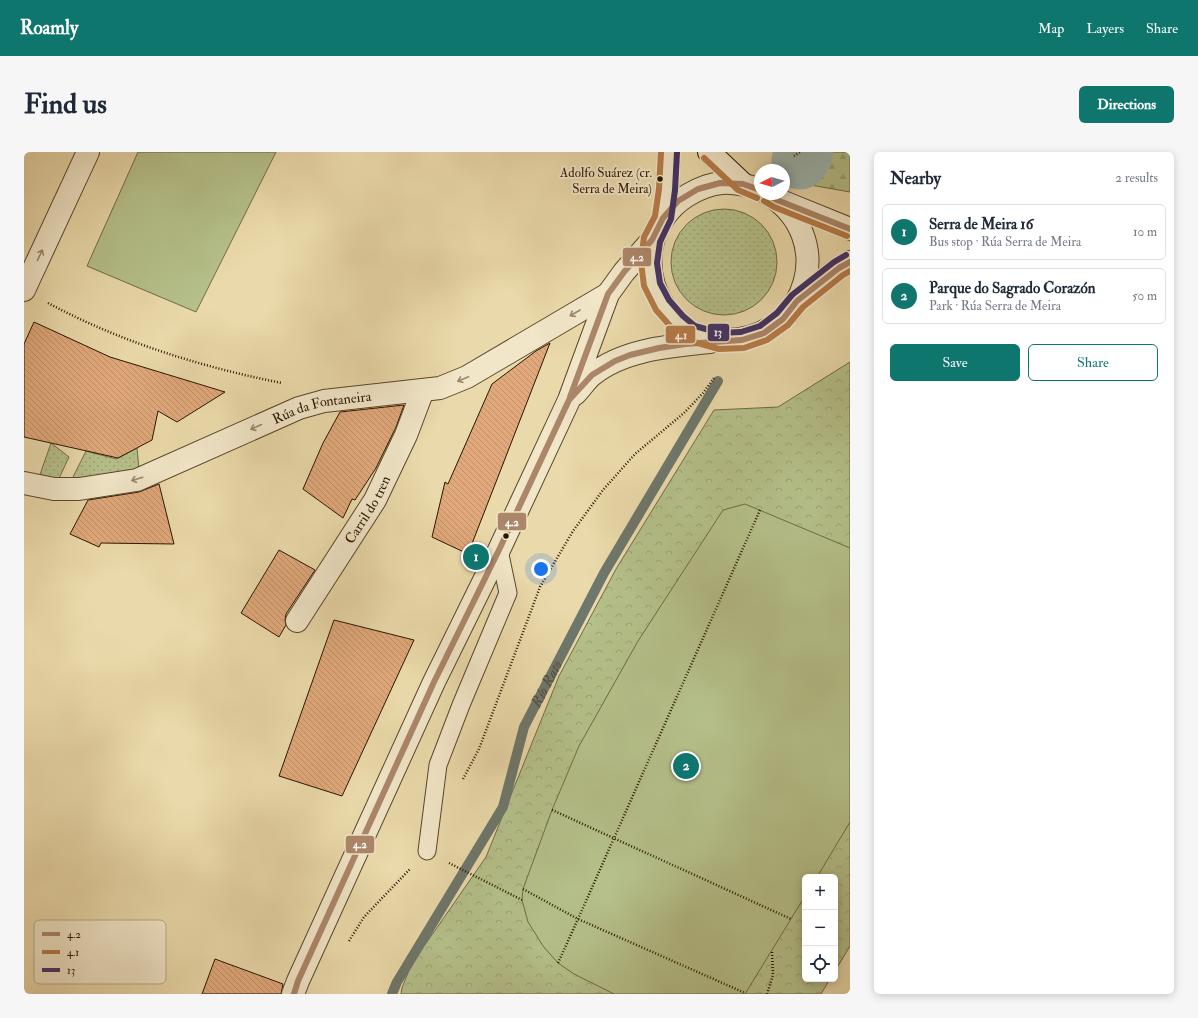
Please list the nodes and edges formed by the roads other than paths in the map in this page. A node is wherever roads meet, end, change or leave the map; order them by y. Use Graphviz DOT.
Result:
graph roads {
  1 [pos="88,152"];
  2 [pos="669,152"];
  3 [pos="709,152"];
  4 [pos="754,186"];
  5 [pos="754,190"];
  6 [pos="772,200"];
  7 [pos="781,200"];
  8 [pos="663,218"];
  9 [pos="850,230"];
  10 [pos="652,240"];
  11 [pos="850,262"];
  12 [pos="24,290"];
  13 [pos="608,294"];
  14 [pos="797,301"];
  15 [pos="719,341"];
  16 [pos="423,390"];
  17 [pos="569,400"];
  18 [pos="24,483"];
  19 [pos="499,550"];
  20 [pos="297,621"];
  21 [pos="427,851"];
  22 [pos="294,994"];
  12 -- 1 [label="street, one-way"];
  2 -- 8 [label="street"];
  3 -- 4 [label="street"];
  5 -- 8 [label="street"];
  6 -- 14 [label="street"];
  7 -- 9 [label="street"];
  8 -- 10 [label="street"];
  10 -- 13 [label="street"];
  10 -- 15 [label="street"];
  11 -- 14 [label="street"];
  13 -- 16 [label="street, Rúa da Fontaneira, one-way"];
  13 -- 17 [label="street"];
  14 -- 15 [label="street"];
  15 -- 17 [label="street"];
  16 -- 18 [label="street, Rúa da Fontaneira, one-way"];
  16 -- 20 [label="street, Carril do tren"];
  17 -- 19 [label="street"];
  19 -- 21 [label="lane"];
  19 -- 22 [label="street"];
}
